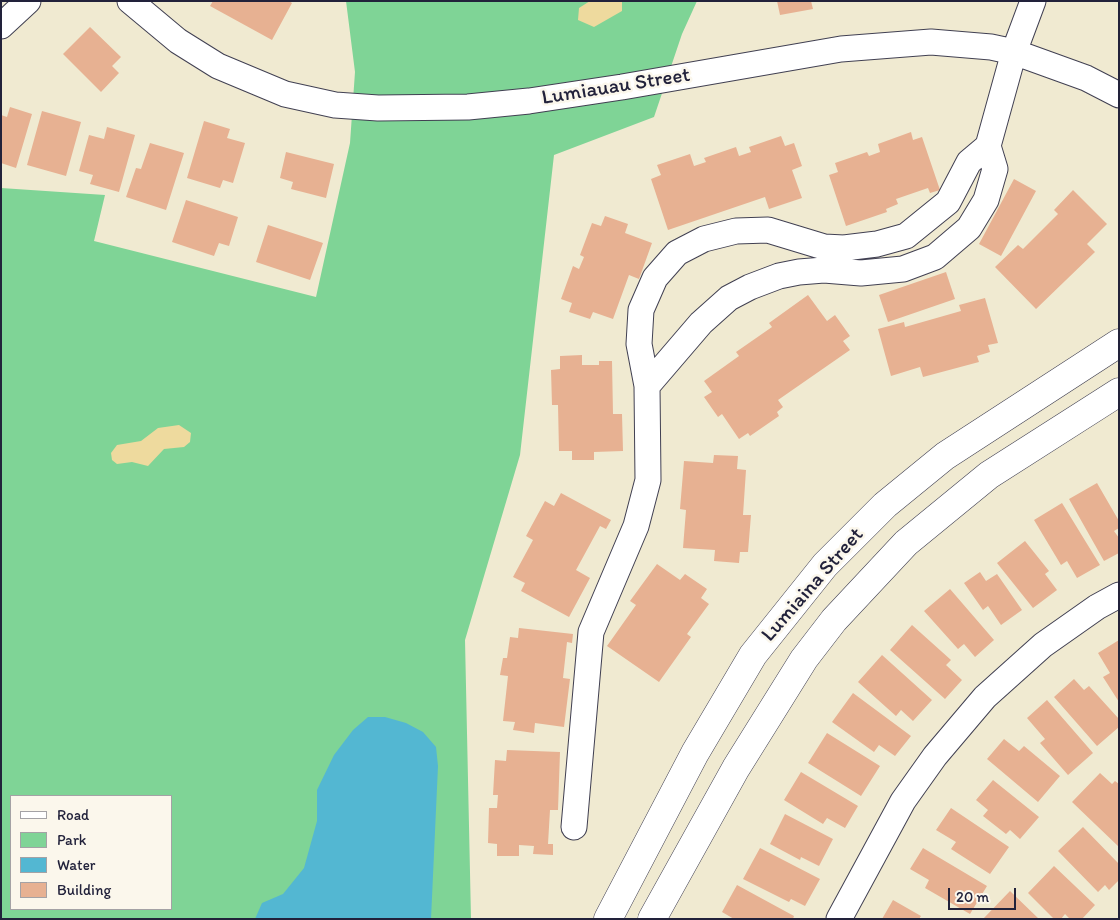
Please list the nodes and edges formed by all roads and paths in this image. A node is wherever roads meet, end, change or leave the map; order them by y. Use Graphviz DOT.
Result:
graph roads {
  1 [pos="28,1"];
  2 [pos="130,1"];
  3 [pos="1033,1"];
  4 [pos="1,26"];
  5 [pos="1014,52"];
  6 [pos="1119,95"];
  7 [pos="988,146"];
  8 [pos="824,259"];
  9 [pos="1119,343"];
  10 [pos="647,386"];
  11 [pos="1119,392"];
  12 [pos="1119,595"];
  13 [pos="574,827"];
  14 [pos="608,919"];
  15 [pos="652,919"];
  16 [pos="839,919"];
  1 -- 4 [label="street"];
  2 -- 5 [label="street, Lumiauau Street"];
  3 -- 5 [label="street"];
  5 -- 6 [label="street, Lumiauau Street"];
  5 -- 7 [label="street"];
  7 -- 8 [label="street"];
  7 -- 8 [label="street"];
  8 -- 10 [label="street"];
  8 -- 10 [label="street"];
  9 -- 14 [label="main road, Lumiaina Street"];
  10 -- 13 [label="street"];
  11 -- 15 [label="main road, Lumiaina Street"];
  12 -- 16 [label="street"];
}
